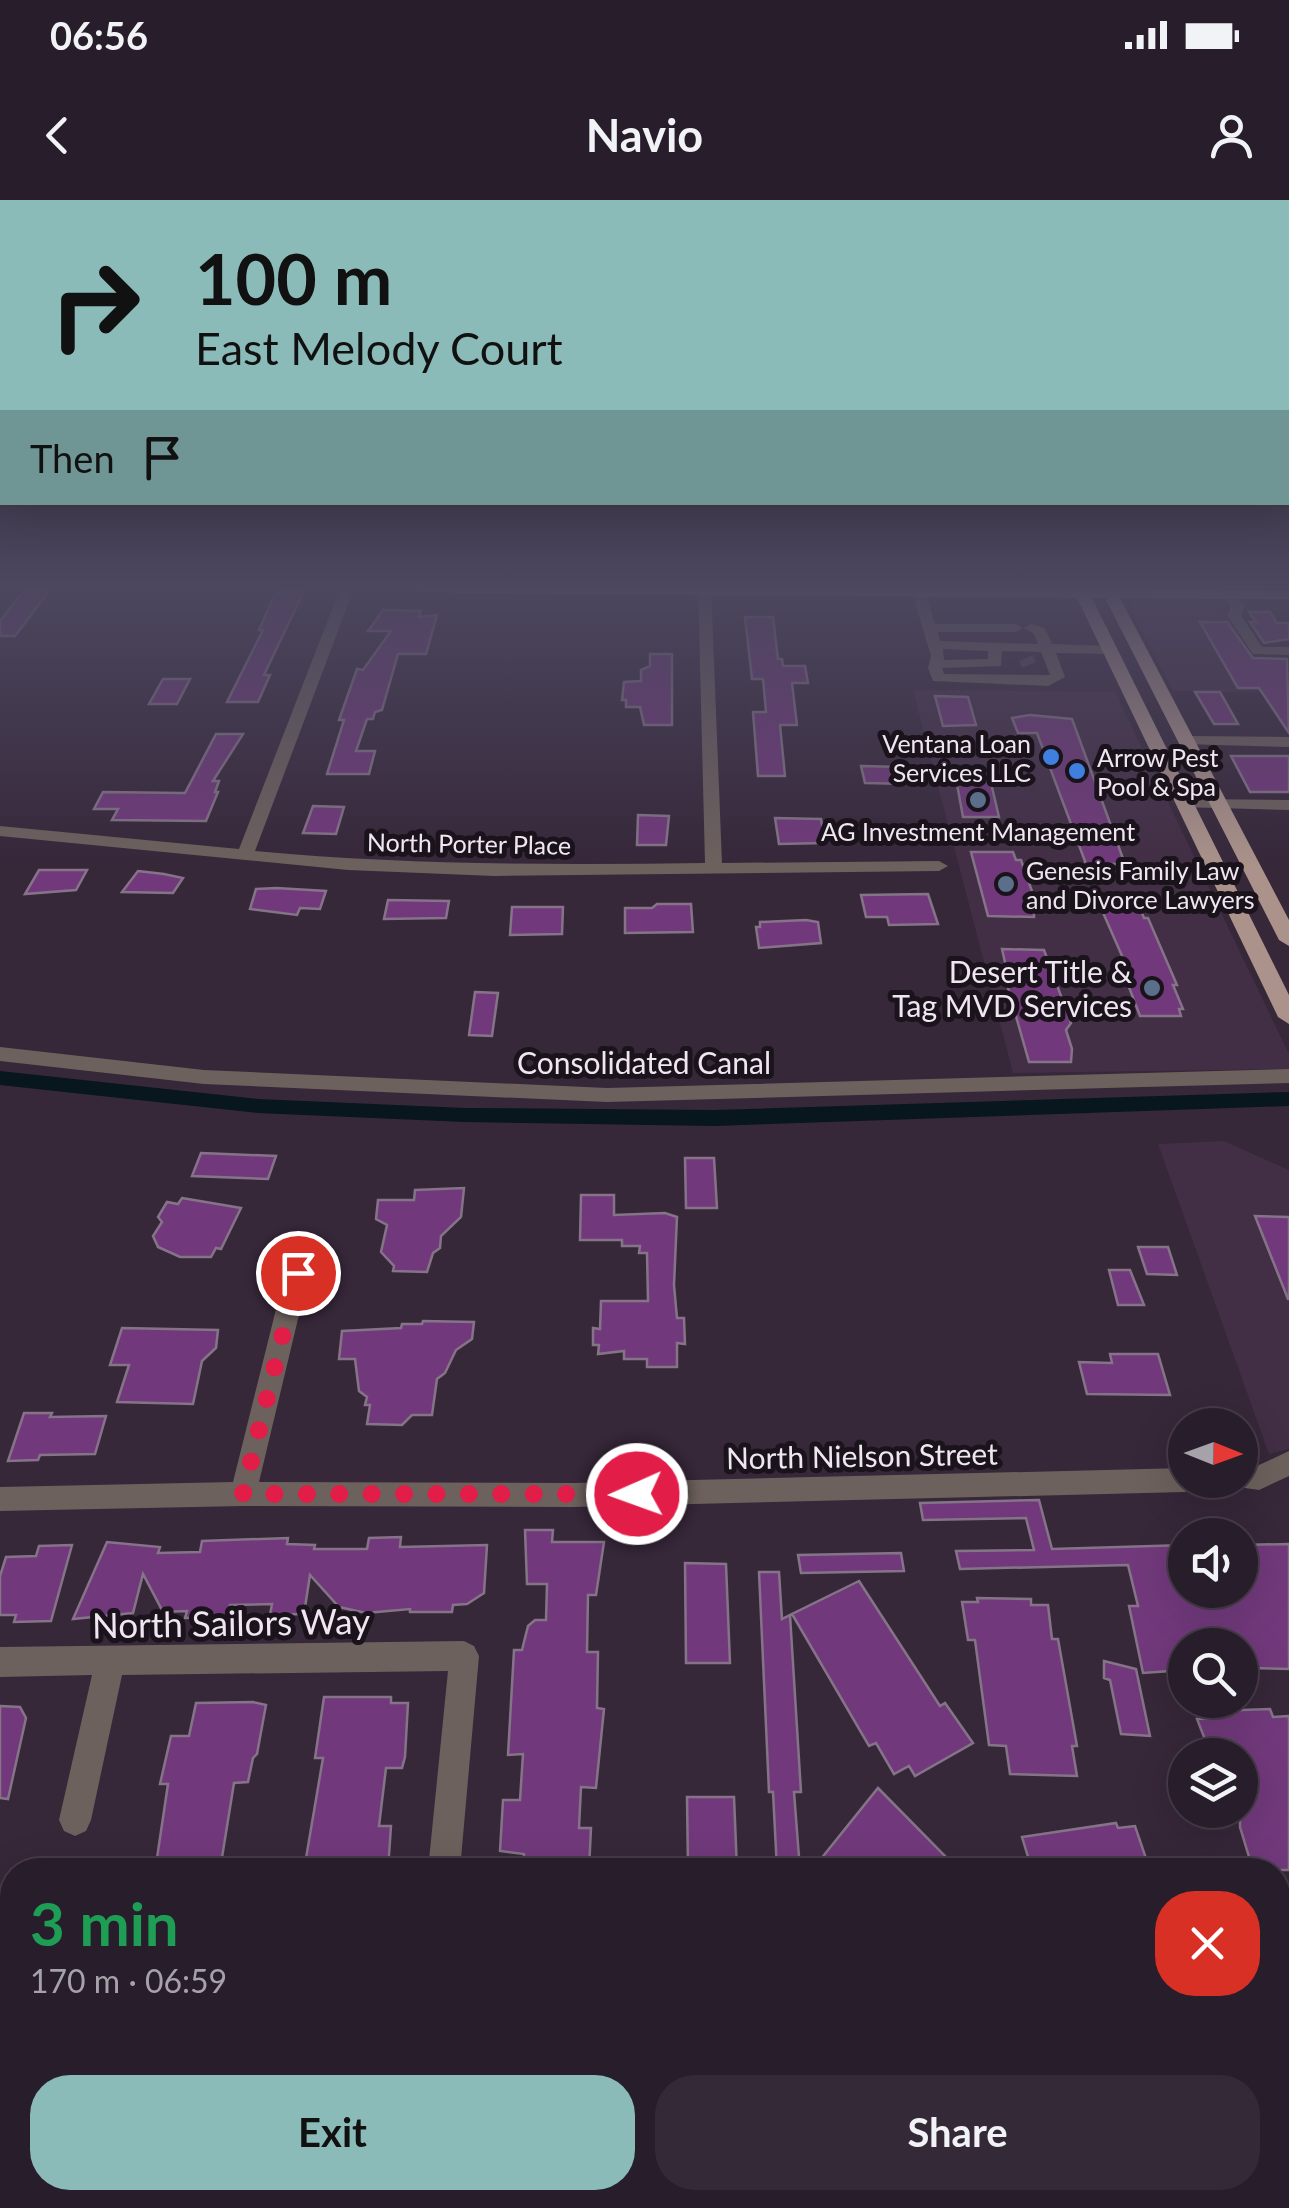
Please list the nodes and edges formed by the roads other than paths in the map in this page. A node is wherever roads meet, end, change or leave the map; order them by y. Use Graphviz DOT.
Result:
graph roads {
  1 [pos="312,680"];
  2 [pos="708,680"];
  3 [pos="947,680"];
  4 [pos="1053,680"];
  5 [pos="1125,680"];
  6 [pos="1149,680"];
  7 [pos="1186,741"];
  8 [pos="1289,742"];
  9 [pos="1186,804"];
  10 [pos="1218,804"];
  11 [pos="1288,806"];
  12 [pos="0,830"];
  13 [pos="245,855"];
  14 [pos="939,866"];
  15 [pos="714,871"];
  16 [pos="1289,940"];
  17 [pos="1289,1017"];
  18 [pos="0,1054"];
  19 [pos="1289,1076"];
  20 [pos="298,1273"];
  21 [pos="1289,1463"];
  22 [pos="1258,1478"];
  23 [pos="1168,1480"];
  24 [pos="243,1494"];
  25 [pos="0,1500"];
  26 [pos="110,1661"];
  27 [pos="0,1662"];
  28 [pos="74,1820"];
  29 [pos="445,1858"];
  1 -- 13 [label="street"];
  2 -- 15 [label="street"];
  3 -- 4 [label="street"];
  5 -- 9 [label="main road"];
  6 -- 7 [label="main road"];
  7 -- 8 [label="street"];
  7 -- 10 [label="main road"];
  9 -- 10 [label="street"];
  9 -- 17 [label="main road"];
  10 -- 11 [label="street"];
  10 -- 16 [label="main road"];
  12 -- 13 [label="street, North Porter Place"];
  13 -- 15 [label="street, North Porter Place"];
  14 -- 15 [label="street, North Porter Place"];
  18 -- 19 [label="street, Consolidated Canal"];
  20 -- 24 [label="street"];
  21 -- 22 [label="street"];
  23 -- 24 [label="street, North Nielson Street"];
  24 -- 25 [label="street, North Nielson Street"];
  26 -- 27 [label="street, North Sailors Way"];
  26 -- 28 [label="street"];
  26 -- 29 [label="street, North Sailors Way"];
}
